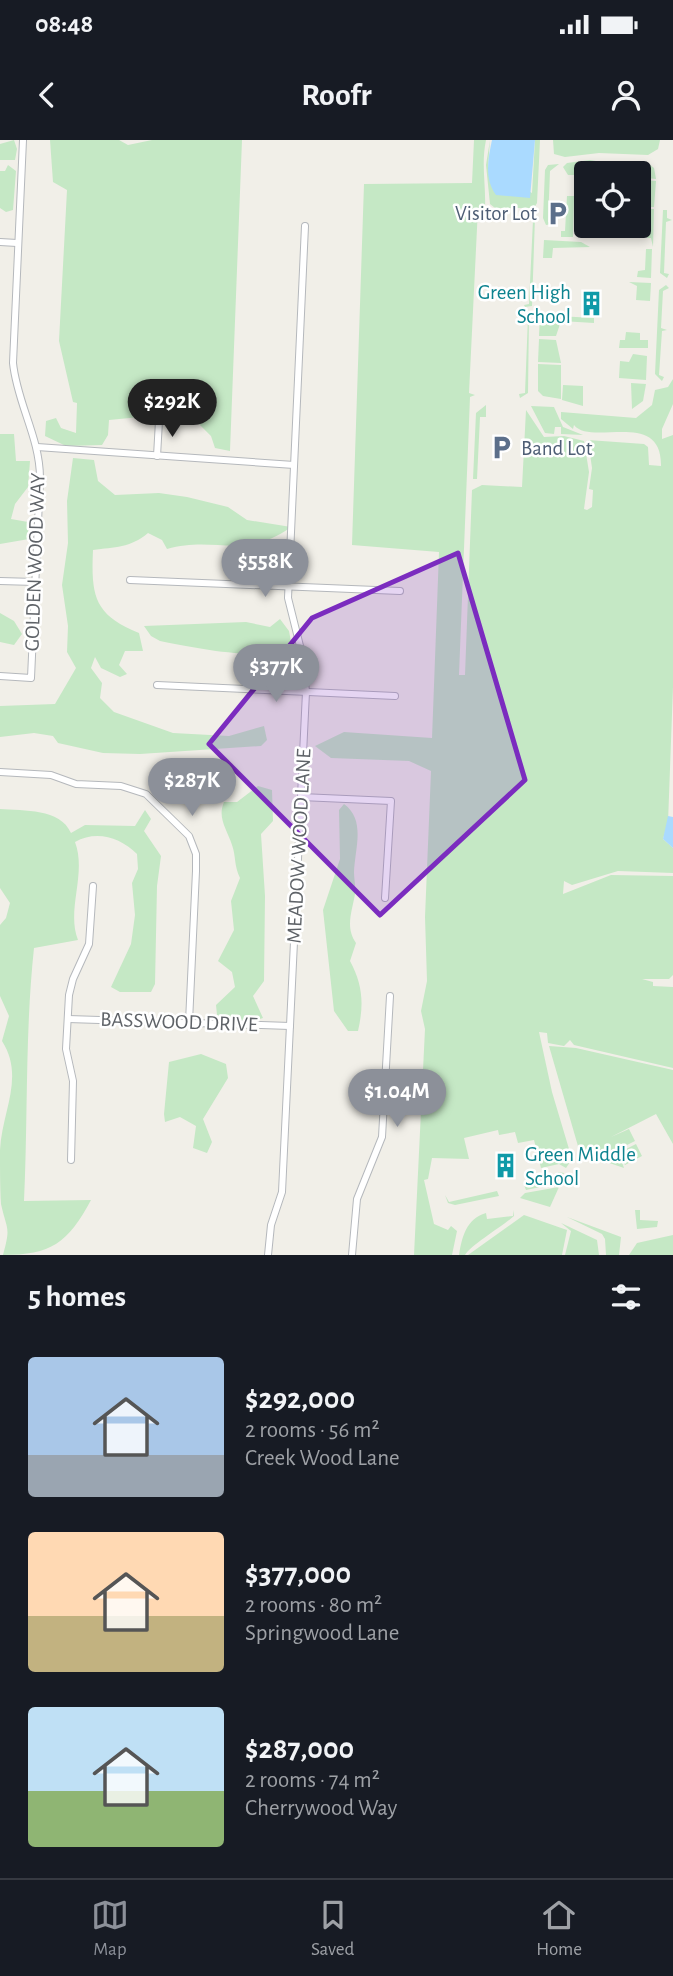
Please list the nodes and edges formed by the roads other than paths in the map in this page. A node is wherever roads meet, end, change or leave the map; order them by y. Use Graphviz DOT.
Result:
graph roads {
  1 [pos="23,140"];
  2 [pos="305,226"];
  3 [pos="0,242"];
  4 [pos="17,243"];
  5 [pos="159,421"];
  6 [pos="37,447"];
  7 [pos="157,456"];
  8 [pos="294,465"];
  9 [pos="0,580"];
  10 [pos="130,580"];
  11 [pos="35,582"];
  12 [pos="289,586"];
  13 [pos="400,591"];
  14 [pos="0,676"];
  15 [pos="157,685"];
  16 [pos="306,692"];
  17 [pos="395,696"];
  18 [pos="0,772"];
  19 [pos="301,797"];
  20 [pos="93,886"];
  21 [pos="385,898"];
  22 [pos="390,996"];
  23 [pos="68,1019"];
  24 [pos="189,1021"];
  25 [pos="290,1026"];
  26 [pos="71,1160"];
  27 [pos="268,1255"];
  28 [pos="352,1255"];
  1 -- 4 [label="street, GOLDEN WOOD WAY"];
  2 -- 8 [label="street, MEADOW WOOD LANE"];
  3 -- 4 [label="street"];
  4 -- 6 [label="street, GOLDEN WOOD WAY"];
  5 -- 7 [label="street"];
  6 -- 7 [label="street"];
  6 -- 11 [label="street, GOLDEN WOOD WAY"];
  7 -- 8 [label="street"];
  8 -- 12 [label="street, MEADOW WOOD LANE"];
  9 -- 11 [label="street"];
  10 -- 12 [label="street"];
  11 -- 14 [label="street, GOLDEN WOOD WAY"];
  12 -- 13 [label="street"];
  12 -- 16 [label="street, MEADOW WOOD LANE"];
  15 -- 16 [label="street"];
  16 -- 17 [label="street"];
  16 -- 19 [label="street, MEADOW WOOD LANE"];
  18 -- 24 [label="street"];
  19 -- 21 [label="street"];
  19 -- 25 [label="street, MEADOW WOOD LANE"];
  20 -- 23 [label="street"];
  22 -- 28 [label="street"];
  23 -- 24 [label="street, BASSWOOD DRIVE"];
  23 -- 26 [label="street"];
  24 -- 25 [label="street, BASSWOOD DRIVE"];
  25 -- 27 [label="street, MEADOW WOOD LANE"];
}
